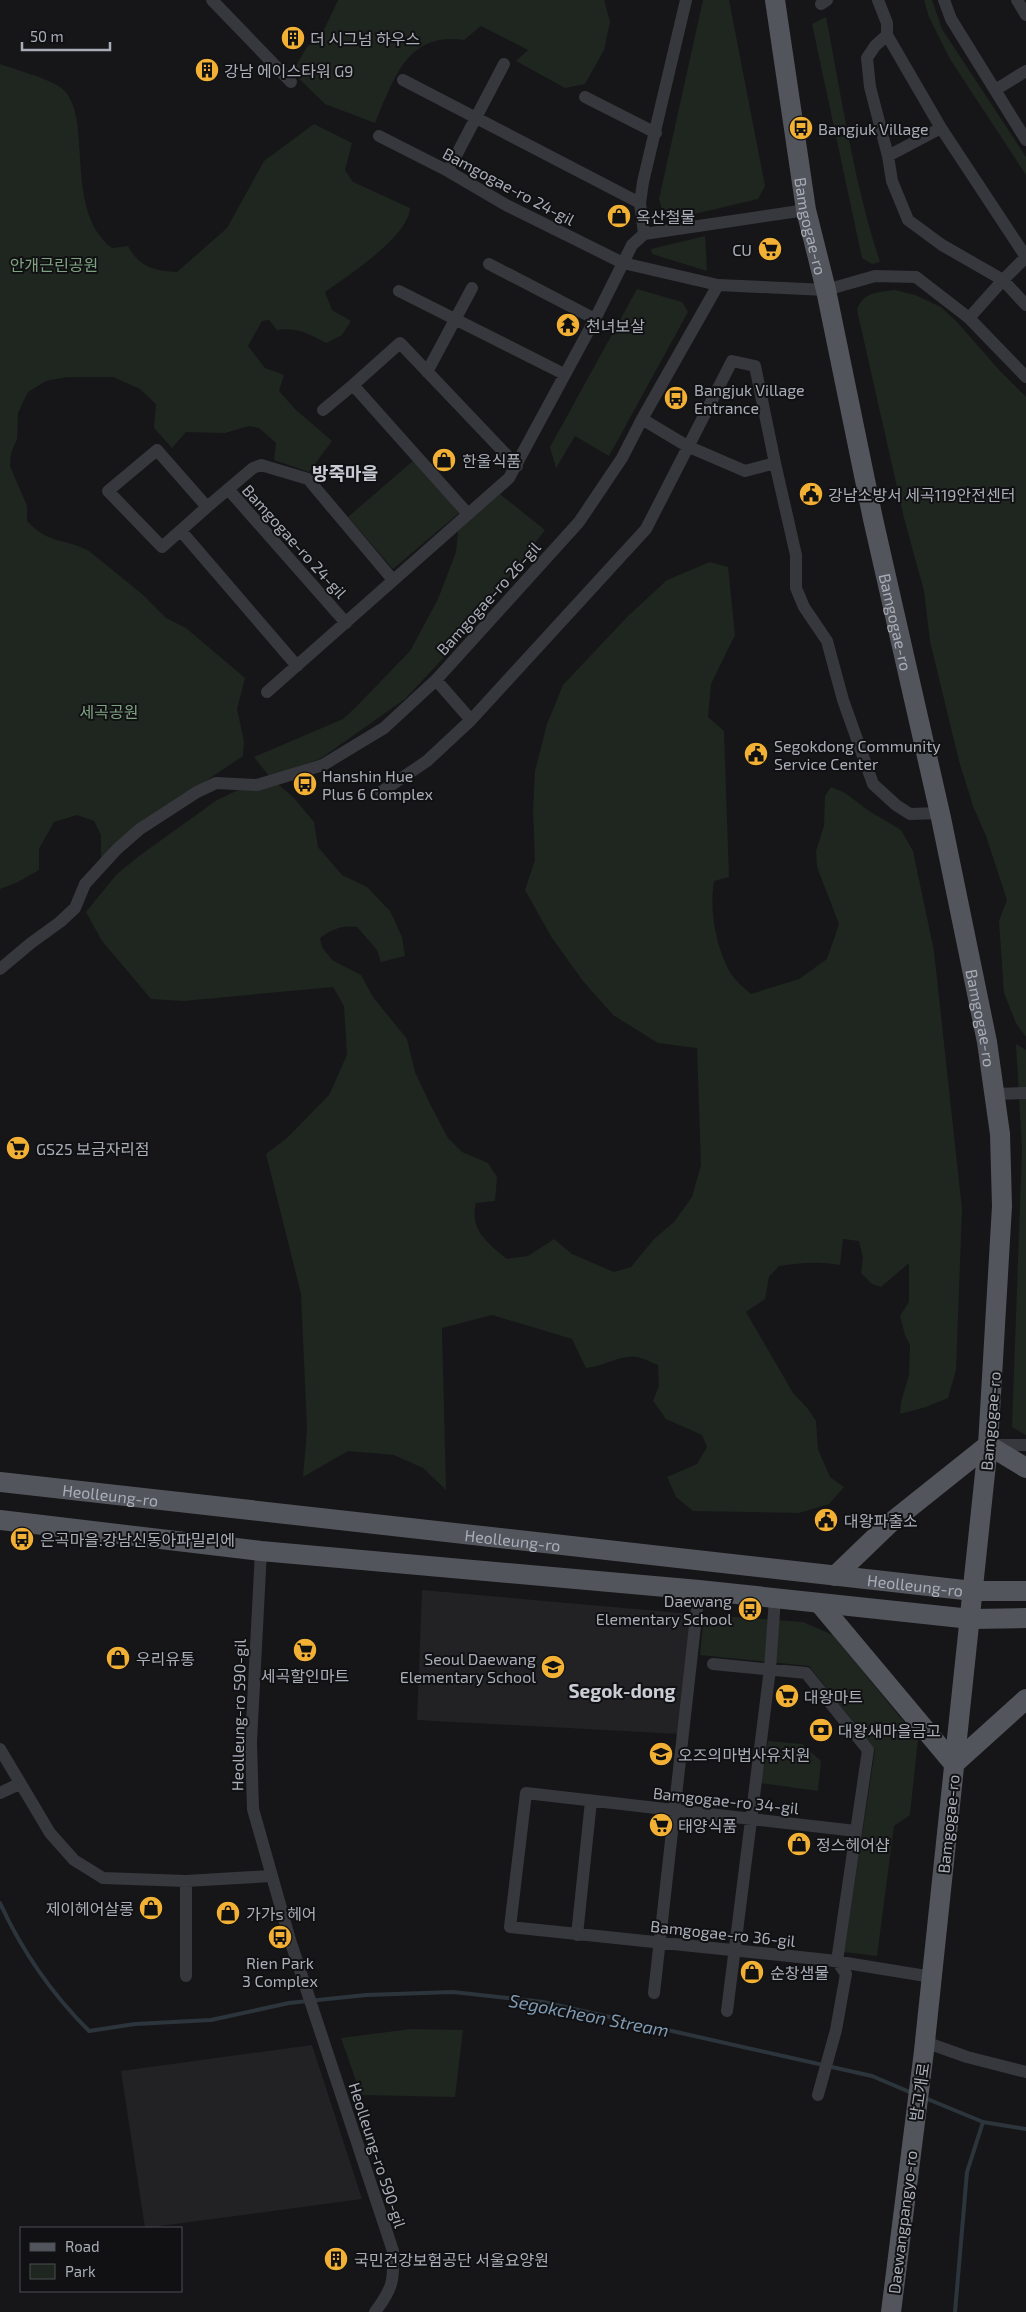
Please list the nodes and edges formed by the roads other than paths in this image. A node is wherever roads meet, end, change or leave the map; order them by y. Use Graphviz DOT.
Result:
graph roads {
  1 [pos="212,0"];
  2 [pos="686,0"];
  3 [pos="775,0"];
  4 [pos="878,0"];
  5 [pos="944,0"];
  6 [pos="1017,0"];
  7 [pos="1026,15"];
  8 [pos="887,35"];
  9 [pos="504,64"];
  10 [pos="1026,71"];
  11 [pos="403,80"];
  12 [pos="291,82"];
  13 [pos="995,90"];
  14 [pos="585,97"];
  15 [pos="478,118"];
  16 [pos="940,128"];
  17 [pos="656,134"];
  18 [pos="380,136"];
  19 [pos="1026,140"];
  20 [pos="888,156"];
  21 [pos="448,171"];
  22 [pos="640,202"];
  23 [pos="806,210"];
  24 [pos="644,234"];
  25 [pos="1026,257"];
  26 [pos="623,263"];
  27 [pos="489,264"];
  28 [pos="1003,280"];
  29 [pos="718,284"];
  30 [pos="472,288"];
  31 [pos="826,290"];
  32 [pos="399,291"];
  33 [pos="1026,305"];
  34 [pos="969,318"];
  35 [pos="456,319"];
  36 [pos="595,319"];
  37 [pos="427,372"];
  38 [pos="564,374"];
  39 [pos="1026,377"];
  40 [pos="353,385"];
  41 [pos="323,410"];
  42 [pos="642,419"];
  43 [pos="688,446"];
  44 [pos="775,463"];
  45 [pos="517,466"];
  46 [pos="228,490"];
  47 [pos="207,508"];
  48 [pos="468,514"];
  49 [pos="181,530"];
  50 [pos="393,580"];
  51 [pos="346,623"];
  52 [pos="297,666"];
  53 [pos="436,680"];
  54 [pos="267,692"];
  55 [pos="471,720"];
  56 [pos="381,792"];
  57 [pos="940,813"];
  58 [pos="0,970"];
  59 [pos="1026,1093"];
  60 [pos="996,1094"];
  61 [pos="988,1445"];
  62 [pos="1026,1445"];
  63 [pos="1026,1468"];
  64 [pos="0,1482"];
  65 [pos="0,1520"];
  66 [pos="261,1551"];
  67 [pos="834,1576"];
  68 [pos="699,1590"];
  69 [pos="973,1591"];
  70 [pos="1026,1591"];
  71 [pos="775,1598"];
  72 [pos="820,1604"];
  73 [pos="971,1618"];
  74 [pos="1026,1618"];
  75 [pos="713,1664"];
  76 [pos="770,1669"];
  77 [pos="1026,1699"];
  78 [pos="0,1749"];
  79 [pos="954,1764"];
  80 [pos="19,1784"];
  81 [pos="0,1793"];
  82 [pos="591,1801"];
  83 [pos="675,1811"];
  84 [pos="751,1820"];
  85 [pos="856,1831"];
  86 [pos="271,1876"];
  87 [pos="186,1881"];
  88 [pos="510,1927"];
  89 [pos="577,1935"];
  90 [pos="660,1943"];
  91 [pos="734,1950"];
  92 [pos="837,1961"];
  93 [pos="186,1976"];
  94 [pos="932,1977"];
  95 [pos="654,1993"];
  96 [pos="727,2012"];
  97 [pos="924,2047"];
  98 [pos="1026,2072"];
  99 [pos="818,2095"];
  100 [pos="913,2132"];
  101 [pos="374,2312"];
  102 [pos="891,2312"];
  1 -- 12 [label="street"];
  2 -- 17 [label="street"];
  3 -- 23 [label="main road, Bamgogae-ro"];
  4 -- 8 [label="street"];
  5 -- 13 [label="street"];
  6 -- 7 [label="street"];
  8 -- 16 [label="street"];
  8 -- 20 [label="street"];
  9 -- 15 [label="street"];
  10 -- 13 [label="street"];
  11 -- 15 [label="street"];
  13 -- 19 [label="street"];
  14 -- 17 [label="street"];
  15 -- 21 [label="street"];
  15 -- 22 [label="street"];
  16 -- 20 [label="street"];
  16 -- 25 [label="street"];
  17 -- 22 [label="street"];
  18 -- 21 [label="street, Bamgogae-ro 24-gil"];
  20 -- 28 [label="street"];
  21 -- 26 [label="street, Bamgogae-ro 24-gil"];
  22 -- 24 [label="street"];
  23 -- 24 [label="street"];
  23 -- 31 [label="main road, Bamgogae-ro"];
  24 -- 26 [label="street, Bamgogae-ro 24-gil"];
  25 -- 28 [label="street"];
  26 -- 29 [label="street"];
  26 -- 36 [label="street, Bamgogae-ro 24-gil"];
  27 -- 36 [label="street"];
  28 -- 33 [label="street"];
  28 -- 34 [label="street"];
  29 -- 31 [label="street"];
  29 -- 42 [label="street, Bamgogae-ro 26-gil"];
  30 -- 35 [label="street"];
  31 -- 34 [label="street"];
  31 -- 57 [label="main road, Bamgogae-ro"];
  32 -- 35 [label="street"];
  34 -- 39 [label="street"];
  35 -- 37 [label="street"];
  35 -- 38 [label="street"];
  36 -- 38 [label="street, Bamgogae-ro 24-gil"];
  37 -- 40 [label="street"];
  37 -- 45 [label="street"];
  38 -- 45 [label="street, Bamgogae-ro 24-gil"];
  40 -- 41 [label="street"];
  40 -- 48 [label="street"];
  42 -- 43 [label="street"];
  42 -- 53 [label="street, Bamgogae-ro 26-gil"];
  43 -- 44 [label="street"];
  43 -- 44 [label="street"];
  43 -- 55 [label="street"];
  44 -- 57 [label="street"];
  45 -- 48 [label="street, Bamgogae-ro 24-gil"];
  46 -- 47 [label="street, Bamgogae-ro 24-gil"];
  46 -- 50 [label="street"];
  46 -- 51 [label="street, Bamgogae-ro 24-gil"];
  47 -- 49 [label="street, Bamgogae-ro 24-gil"];
  47 -- 49 [label="street"];
  48 -- 50 [label="street, Bamgogae-ro 24-gil"];
  49 -- 52 [label="street"];
  50 -- 51 [label="street, Bamgogae-ro 24-gil"];
  51 -- 52 [label="street, Bamgogae-ro 24-gil"];
  52 -- 54 [label="street, Bamgogae-ro 24-gil"];
  53 -- 55 [label="street"];
  53 -- 58 [label="street, Bamgogae-ro 26-gil"];
  55 -- 56 [label="street"];
  57 -- 60 [label="main road, Bamgogae-ro"];
  59 -- 60 [label="street"];
  60 -- 61 [label="main road, Bamgogae-ro"];
  61 -- 62 [label="street"];
  61 -- 63 [label="main road"];
  61 -- 67 [label="main road"];
  61 -- 69 [label="main road, Bamgogae-ro"];
  64 -- 67 [label="main road, Heolleung-ro"];
  65 -- 66 [label="main road, Heolleung-ro"];
  66 -- 68 [label="main road, Heolleung-ro"];
  66 -- 86 [label="street, Heolleung-ro 590-gil"];
  67 -- 69 [label="main road, Heolleung-ro"];
  68 -- 71 [label="main road, Heolleung-ro"];
  68 -- 83 [label="street"];
  69 -- 70 [label="main road, Heolleung-ro"];
  69 -- 73 [label="main road, Bamgogae-ro"];
  71 -- 72 [label="main road, Heolleung-ro"];
  71 -- 76 [label="street"];
  72 -- 73 [label="main road, Heolleung-ro"];
  72 -- 79 [label="main road"];
  73 -- 74 [label="main road, Heolleung-ro"];
  73 -- 79 [label="main road, Bamgogae-ro"];
  75 -- 76 [label="street"];
  76 -- 84 [label="street"];
  76 -- 85 [label="street"];
  77 -- 79 [label="main road"];
  78 -- 80 [label="street"];
  79 -- 94 [label="main road, Bamgogae-ro"];
  80 -- 81 [label="street"];
  80 -- 87 [label="street"];
  82 -- 83 [label="street, Bamgogae-ro 34-gil"];
  82 -- 88 [label="street, Bamgogae-ro 34-gil"];
  82 -- 89 [label="street"];
  83 -- 84 [label="street, Bamgogae-ro 34-gil"];
  83 -- 90 [label="street"];
  84 -- 85 [label="street, Bamgogae-ro 34-gil"];
  84 -- 91 [label="street"];
  85 -- 92 [label="street"];
  86 -- 87 [label="street"];
  86 -- 101 [label="street, Heolleung-ro 590-gil"];
  87 -- 93 [label="street"];
  88 -- 89 [label="street, Bamgogae-ro 36-gil"];
  89 -- 90 [label="street, Bamgogae-ro 36-gil"];
  90 -- 91 [label="street, Bamgogae-ro 36-gil"];
  90 -- 95 [label="street"];
  91 -- 92 [label="street, Bamgogae-ro 36-gil"];
  91 -- 96 [label="street"];
  92 -- 94 [label="street, Bamgogae-ro 36-gil"];
  92 -- 99 [label="street"];
  94 -- 97 [label="main road, Bamgogae-ro"];
  97 -- 98 [label="street"];
  97 -- 100 [label="main road, 밤고개로"];
  100 -- 102 [label="main road, Daewangpangyo-ro"];
}
